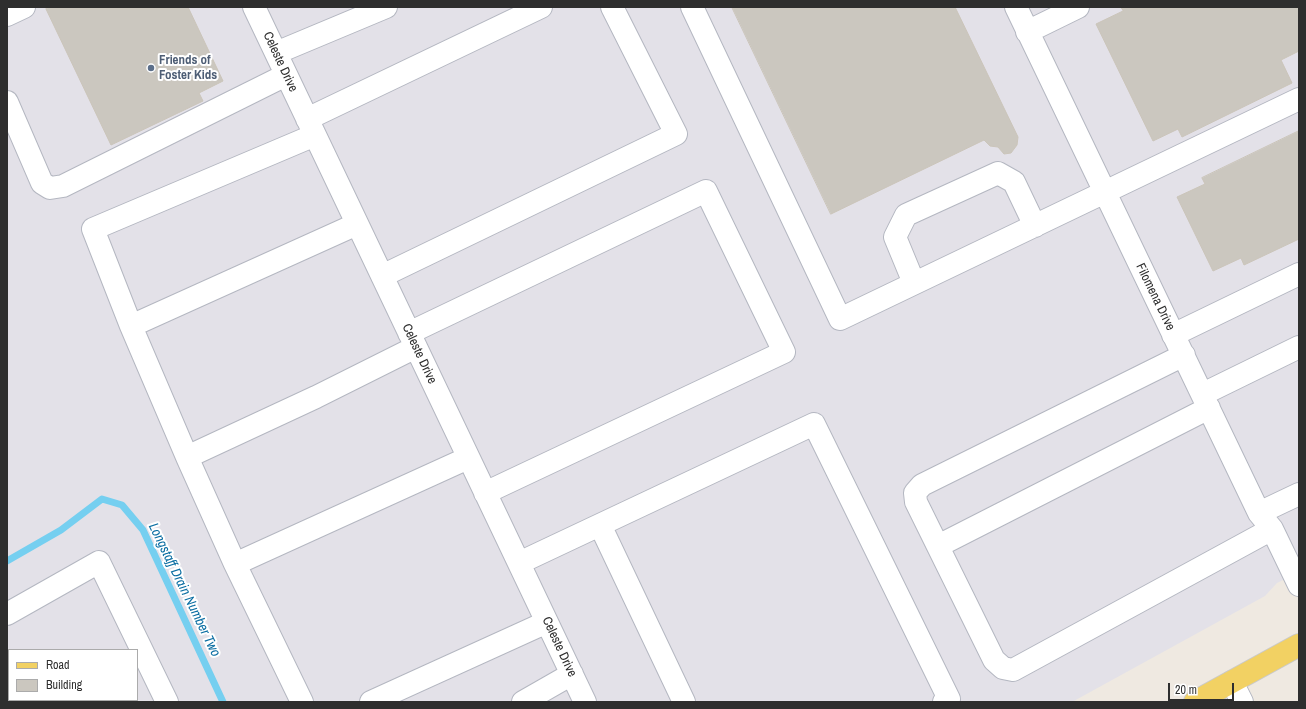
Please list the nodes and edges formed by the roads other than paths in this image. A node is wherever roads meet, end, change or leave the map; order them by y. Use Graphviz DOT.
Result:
graph roads {
  1 [pos="24,7"];
  2 [pos="254,7"];
  3 [pos="386,7"];
  4 [pos="541,7"];
  5 [pos="612,7"];
  6 [pos="692,7"];
  7 [pos="1016,7"];
  8 [pos="1078,7"];
  9 [pos="7,15"];
  10 [pos="1027,32"];
  11 [pos="276,53"];
  12 [pos="286,75"];
  13 [pos="1299,99"];
  14 [pos="7,102"];
  15 [pos="311,127"];
  16 [pos="1104,192"];
  17 [pos="357,224"];
  18 [pos="1035,226"];
  19 [pos="1299,274"];
  20 [pos="382,276"];
  21 [pos="914,283"];
  22 [pos="131,326"];
  23 [pos="1173,335"];
  24 [pos="413,340"];
  25 [pos="1299,347"];
  26 [pos="1184,355"];
  27 [pos="1206,401"];
  28 [pos="187,458"];
  29 [pos="468,458"];
  30 [pos="485,493"];
  31 [pos="1299,494"];
  32 [pos="1266,521"];
  33 [pos="600,525"];
  34 [pos="938,546"];
  35 [pos="519,563"];
  36 [pos="235,564"];
  37 [pos="1299,585"];
  38 [pos="7,614"];
  39 [pos="547,622"];
  40 [pos="1299,645"];
  41 [pos="572,674"];
  42 [pos="1232,682"];
  43 [pos="166,702"];
  44 [pos="302,702"];
  45 [pos="371,702"];
  46 [pos="523,702"];
  47 [pos="585,702"];
  48 [pos="684,702"];
  49 [pos="944,702"];
  50 [pos="1195,702"];
  51 [pos="1242,702"];
  1 -- 9 [label="street"];
  2 -- 11 [label="street, Celeste Drive"];
  3 -- 11 [label="street"];
  4 -- 15 [label="street"];
  5 -- 20 [label="street"];
  6 -- 21 [label="street"];
  7 -- 10 [label="street, Filomena Drive"];
  8 -- 10 [label="street"];
  10 -- 16 [label="street, Filomena Drive"];
  11 -- 12 [label="street, Celeste Drive"];
  12 -- 14 [label="street"];
  12 -- 15 [label="street, Celeste Drive"];
  13 -- 16 [label="street"];
  15 -- 17 [label="street, Celeste Drive"];
  15 -- 22 [label="street"];
  16 -- 18 [label="street"];
  16 -- 23 [label="street, Filomena Drive"];
  17 -- 20 [label="street, Celeste Drive"];
  17 -- 22 [label="street"];
  18 -- 21 [label="street"];
  18 -- 21 [label="street"];
  19 -- 23 [label="street"];
  20 -- 24 [label="street, Celeste Drive"];
  22 -- 28 [label="street"];
  23 -- 26 [label="street, Filomena Drive"];
  24 -- 28 [label="street"];
  24 -- 29 [label="street, Celeste Drive"];
  24 -- 30 [label="street"];
  25 -- 27 [label="street"];
  26 -- 27 [label="street, Filomena Drive"];
  26 -- 34 [label="street"];
  27 -- 32 [label="street, Filomena Drive"];
  27 -- 34 [label="street"];
  28 -- 36 [label="street"];
  29 -- 30 [label="street, Celeste Drive"];
  29 -- 36 [label="street"];
  30 -- 35 [label="street, Celeste Drive"];
  31 -- 32 [label="street"];
  32 -- 34 [label="street"];
  32 -- 37 [label="street, Filomena Drive"];
  33 -- 35 [label="street"];
  33 -- 48 [label="street"];
  33 -- 49 [label="street"];
  35 -- 39 [label="street, Celeste Drive"];
  36 -- 44 [label="street"];
  38 -- 43 [label="street"];
  39 -- 41 [label="street, Celeste Drive"];
  39 -- 45 [label="street"];
  40 -- 42 [label="main road"];
  41 -- 46 [label="street"];
  41 -- 47 [label="street, Celeste Drive"];
  42 -- 50 [label="main road"];
  42 -- 51 [label="street"];
}
